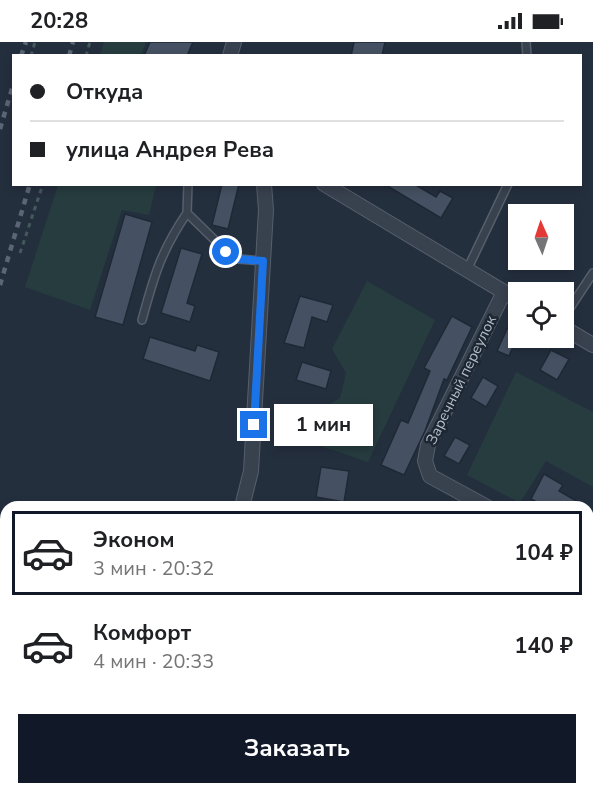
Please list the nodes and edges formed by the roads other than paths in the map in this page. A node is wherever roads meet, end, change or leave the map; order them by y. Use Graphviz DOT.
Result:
graph roads {
  1 [pos="188,186"];
  2 [pos="264,186"];
  3 [pos="327,186"];
  4 [pos="507,186"];
  5 [pos="187,213"];
  6 [pos="263,261"];
  7 [pos="467,270"];
  8 [pos="593,273"];
  9 [pos="504,292"];
  10 [pos="508,295"];
  11 [pos="574,302"];
  12 [pos="142,320"];
  13 [pos="574,334"];
  14 [pos="593,345"];
  15 [pos="244,501"];
  16 [pos="476,501"];
  1 -- 5 [label="lane"];
  2 -- 6 [label="street"];
  3 -- 7 [label="street"];
  4 -- 7 [label="lane"];
  5 -- 6 [label="lane"];
  5 -- 12 [label="lane"];
  6 -- 15 [label="street"];
  7 -- 9 [label="street"];
  8 -- 11 [label="lane"];
  9 -- 10 [label="street"];
  9 -- 16 [label="street, Заречный переулок"];
  13 -- 14 [label="street"];
}
